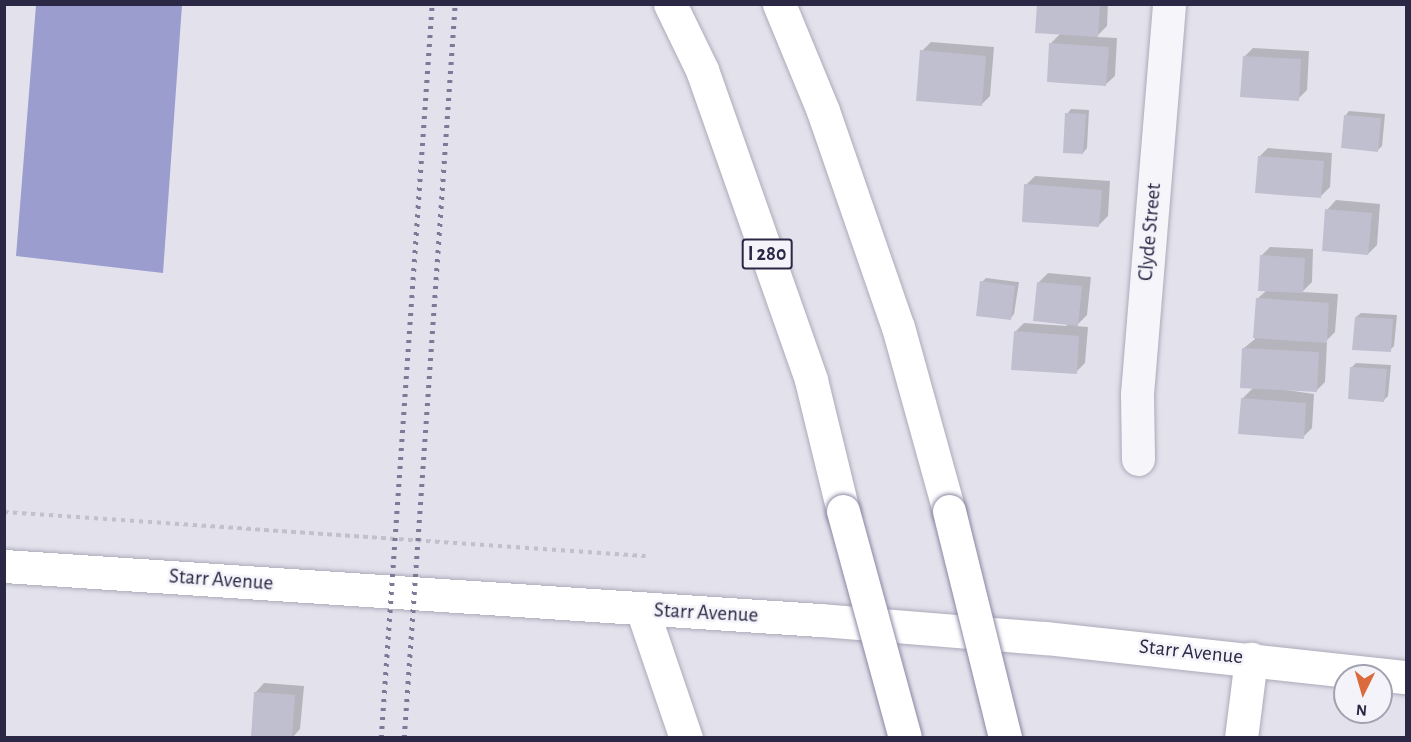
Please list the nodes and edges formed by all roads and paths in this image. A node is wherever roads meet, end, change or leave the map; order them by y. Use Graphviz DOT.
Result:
graph roads {
  1 [pos="670,4"];
  2 [pos="779,4"];
  3 [pos="1168,4"];
  4 [pos="1138,459"];
  5 [pos="4,512"];
  6 [pos="645,556"];
  7 [pos="4,566"];
  8 [pos="642,609"];
  9 [pos="1251,658"];
  10 [pos="1407,677"];
  11 [pos="905,737"];
  12 [pos="686,738"];
  13 [pos="1005,738"];
  14 [pos="1241,738"];
  1 -- 11 [label="main road, I 280, bridge"];
  2 -- 13 [label="main road, bridge"];
  3 -- 4 [label="street, Clyde Street"];
  5 -- 6 [label="path"];
  7 -- 8 [label="main road, Starr Avenue"];
  8 -- 9 [label="main road, Starr Avenue"];
  8 -- 12 [label="main road"];
  9 -- 10 [label="main road, Starr Avenue"];
  9 -- 14 [label="main road"];
}
